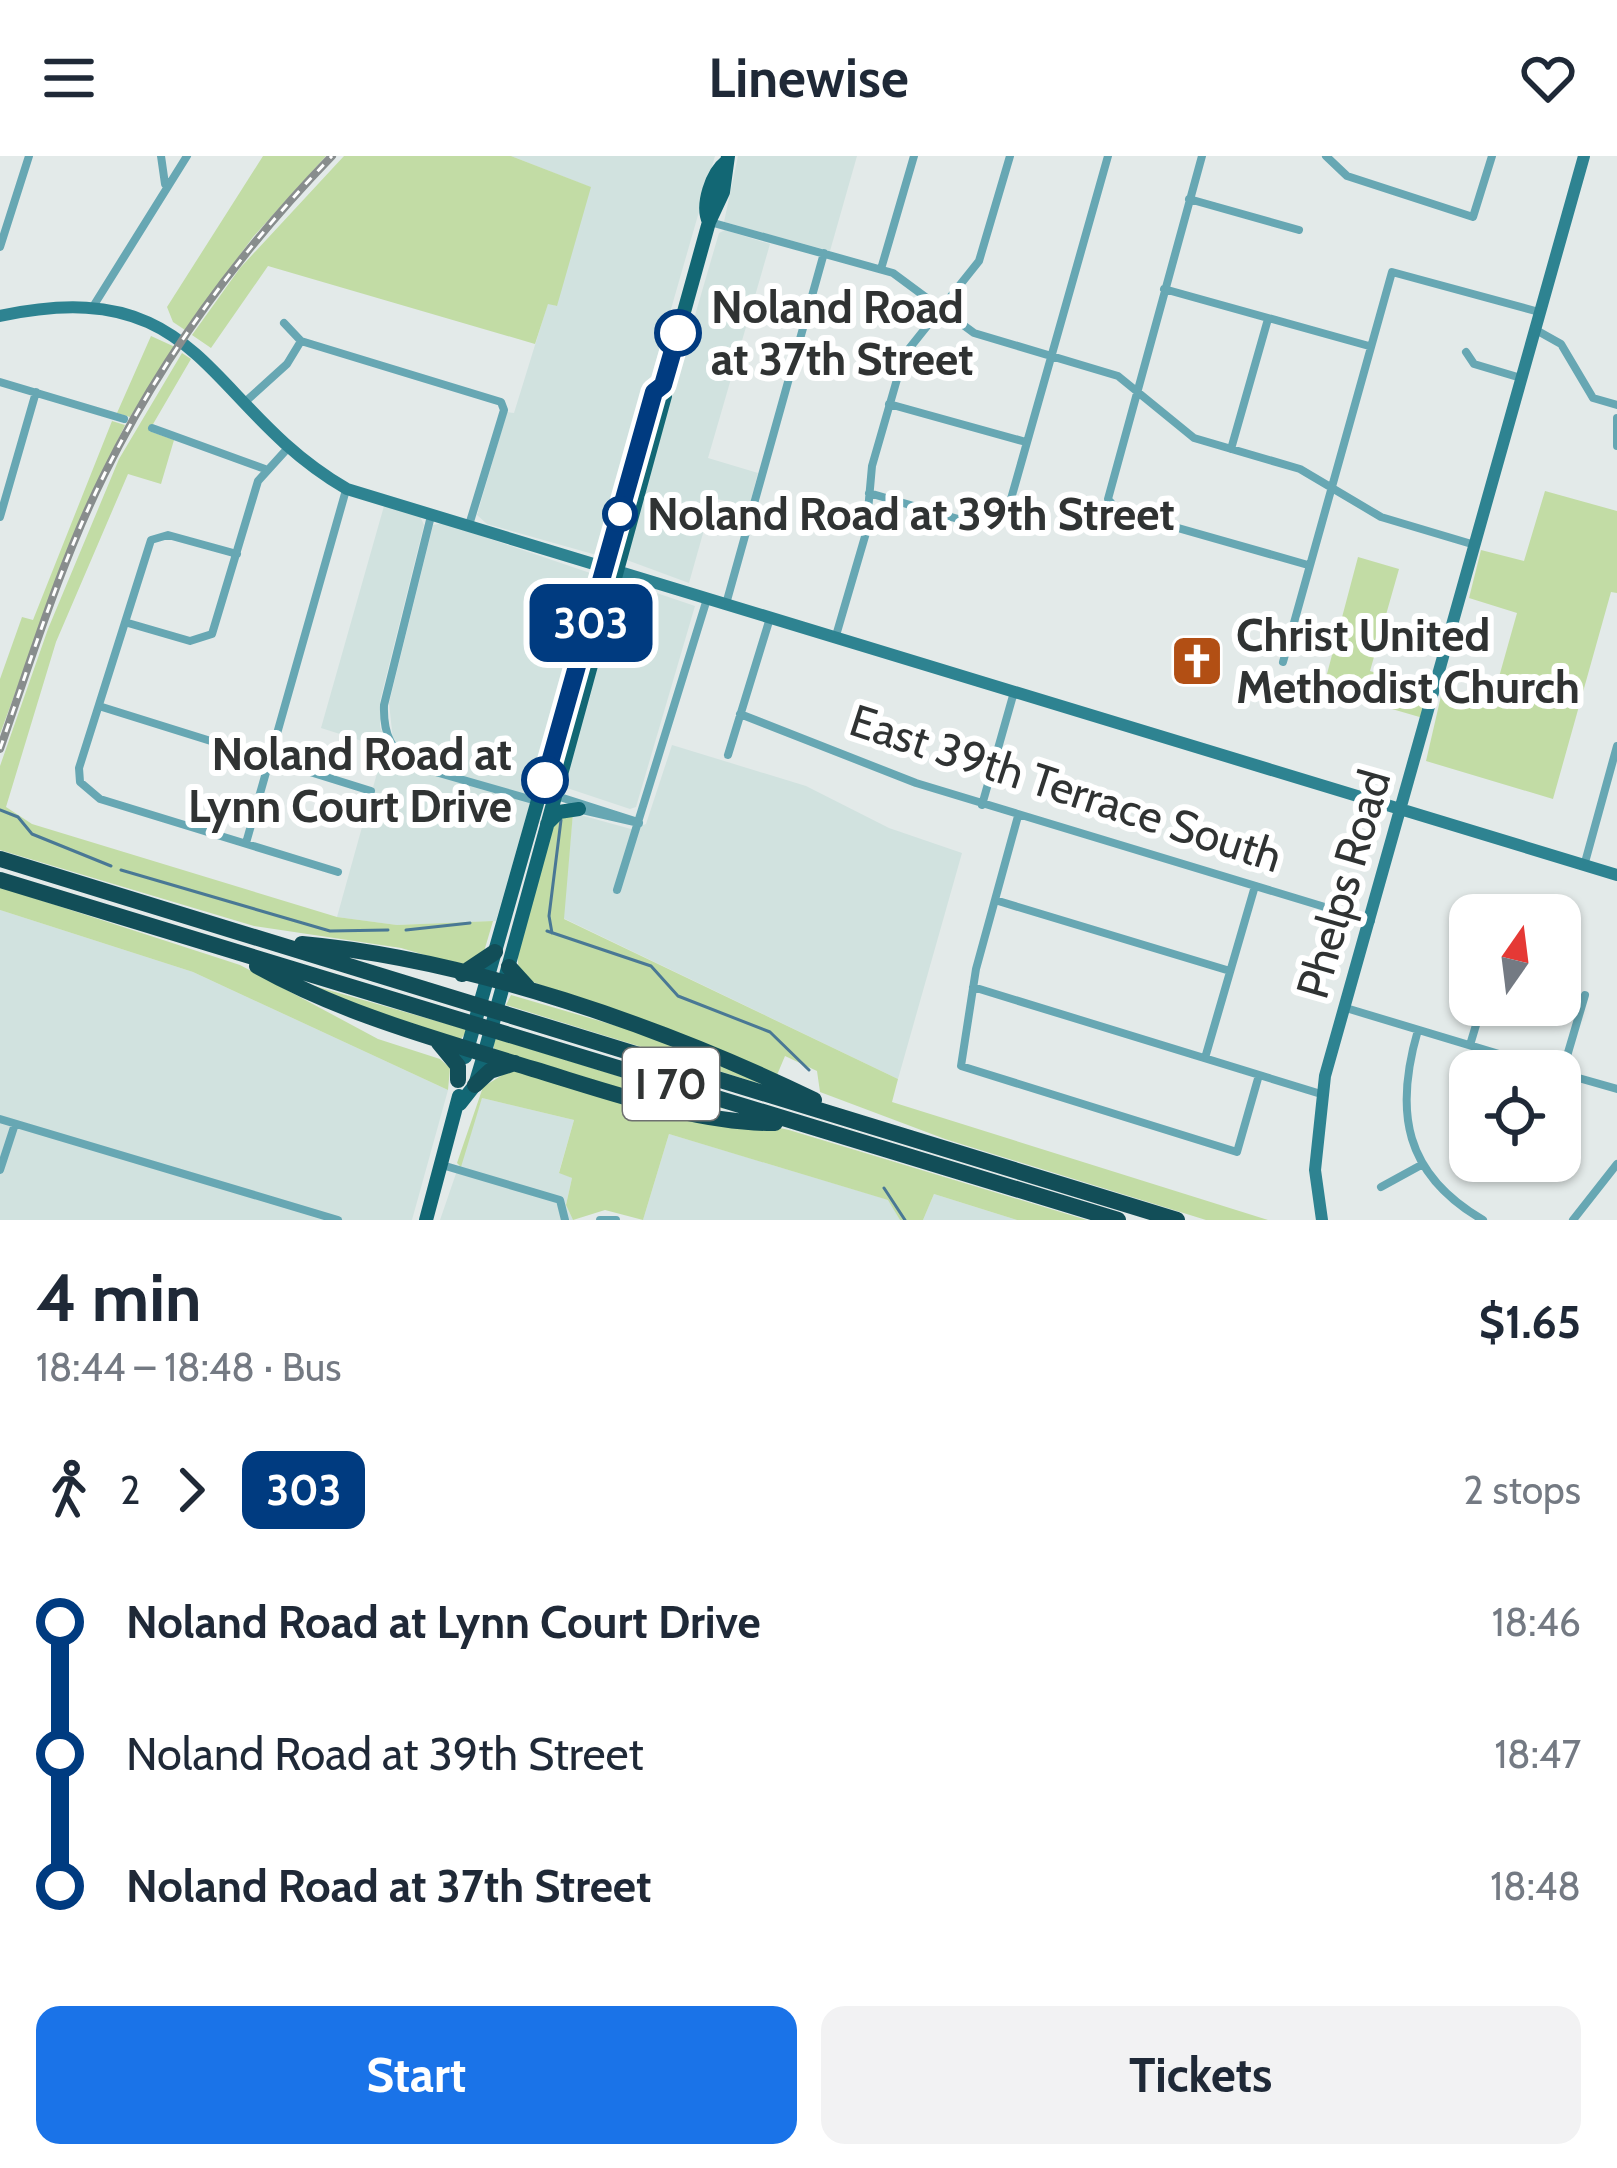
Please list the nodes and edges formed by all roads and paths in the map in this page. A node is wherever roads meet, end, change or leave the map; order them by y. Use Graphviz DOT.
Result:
graph roads {
  1 [pos="28,156"];
  2 [pos="161,156"];
  3 [pos="187,156"];
  4 [pos="914,156"];
  5 [pos="1010,156"];
  6 [pos="1108,156"];
  7 [pos="1202,156"];
  8 [pos="1327,156"];
  9 [pos="1492,156"];
  10 [pos="1584,156"];
  11 [pos="727,159"];
  12 [pos="165,186"];
  13 [pos="1189,200"];
  14 [pos="709,222"];
  15 [pos="1299,230"];
  16 [pos="0,247"];
  17 [pos="824,253"];
  18 [pos="881,269"];
  19 [pos="1164,289"];
  20 [pos="94,305"];
  21 [pos="940,309"];
  22 [pos="1539,312"];
  23 [pos="0,316"];
  24 [pos="1268,319"];
  25 [pos="284,322"];
  26 [pos="1535,329"];
  27 [pos="302,341"];
  28 [pos="1369,346"];
  29 [pos="1466,352"];
  30 [pos="1052,354"];
  31 [pos="1522,378"];
  32 [pos="0,382"];
  33 [pos="1137,388"];
  34 [pos="36,392"];
  35 [pos="244,402"];
  36 [pos="889,404"];
  37 [pos="1617,405"];
  38 [pos="1617,418"];
  39 [pos="124,419"];
  40 [pos="152,428"];
  41 [pos="1027,443"];
  42 [pos="1617,446"];
  43 [pos="287,449"];
  44 [pos="1231,449"];
  45 [pos="265,469"];
  46 [pos="1330,484"];
  47 [pos="347,489"];
  48 [pos="869,494"];
  49 [pos="432,514"];
  50 [pos="0,518"];
  51 [pos="470,525"];
  52 [pos="1476,546"];
  53 [pos="237,554"];
  54 [pos="1308,566"];
  55 [pos="610,569"];
  56 [pos="707,598"];
  57 [pos="726,605"];
  58 [pos="770,618"];
  59 [pos="127,623"];
  60 [pos="836,638"];
  61 [pos="1283,662"];
  62 [pos="1014,692"];
  63 [pos="102,707"];
  64 [pos="740,714"];
  65 [pos="1617,746"];
  66 [pos="728,755"];
  67 [pos="271,759"];
  68 [pos="371,791"];
  69 [pos="546,798"];
  70 [pos="982,805"];
  71 [pos="579,809"];
  72 [pos="1402,812"];
  73 [pos="1018,816"];
  74 [pos="639,823"];
  75 [pos="544,828"];
  76 [pos="247,843"];
  77 [pos="0,859"];
  78 [pos="1584,866"];
  79 [pos="338,872"];
  80 [pos="1617,875"];
  81 [pos="0,880"];
  82 [pos="1255,886"];
  83 [pos="617,890"];
  84 [pos="995,900"];
  85 [pos="1372,922"];
  86 [pos="266,940"];
  87 [pos="224,949"];
  88 [pos="495,952"];
  89 [pos="1230,971"];
  90 [pos="462,974"];
  91 [pos="497,984"];
  92 [pos="974,987"];
  93 [pos="1585,995"];
  94 [pos="1346,1008"];
  95 [pos="1476,1026"];
  96 [pos="1418,1030"];
  97 [pos="438,1042"];
  98 [pos="1470,1045"];
  99 [pos="477,1047"];
  100 [pos="1485,1050"];
  101 [pos="1566,1050"];
  102 [pos="1205,1058"];
  103 [pos="515,1063"];
  104 [pos="1259,1075"];
  105 [pos="1581,1078"];
  106 [pos="467,1083"];
  107 [pos="1617,1089"];
  108 [pos="1321,1094"];
  109 [pos="0,1119"];
  110 [pos="799,1123"];
  111 [pos="15,1124"];
  112 [pos="863,1124"];
  113 [pos="1423,1163"];
  114 [pos="1617,1164"];
  115 [pos="442,1165"];
  116 [pos="0,1170"];
  117 [pos="1381,1187"];
  118 [pos="338,1220"];
  119 [pos="427,1220"];
  120 [pos="565,1220"];
  121 [pos="600,1220"];
  122 [pos="615,1220"];
  123 [pos="1118,1220"];
  124 [pos="1177,1220"];
  125 [pos="1322,1220"];
  126 [pos="1483,1220"];
  127 [pos="1573,1220"];
  1 -- 16 [label="street"];
  2 -- 12 [label="street"];
  3 -- 12 [label="street"];
  4 -- 18 [label="street"];
  5 -- 21 [label="street"];
  6 -- 30 [label="street"];
  7 -- 13 [label="street"];
  8 -- 9 [label="street"];
  10 -- 22 [label="main road, Phelps Road"];
  11 -- 14 [label="main road"];
  12 -- 20 [label="street"];
  13 -- 15 [label="street"];
  13 -- 19 [label="street"];
  14 -- 17 [label="street"];
  14 -- 55 [label="main road"];
  17 -- 18 [label="street"];
  17 -- 57 [label="street"];
  18 -- 21 [label="street"];
  19 -- 24 [label="street"];
  19 -- 33 [label="street"];
  20 -- 23 [label="main road"];
  20 -- 35 [label="main road"];
  21 -- 30 [label="street"];
  21 -- 36 [label="street"];
  22 -- 26 [label="main road, Phelps Road"];
  22 -- 28 [label="street"];
  24 -- 28 [label="street"];
  24 -- 44 [label="street"];
  25 -- 27 [label="street"];
  26 -- 31 [label="main road, Phelps Road"];
  26 -- 37 [label="street"];
  27 -- 35 [label="street"];
  27 -- 51 [label="street"];
  28 -- 46 [label="street"];
  29 -- 31 [label="street"];
  30 -- 33 [label="street"];
  30 -- 41 [label="street"];
  31 -- 52 [label="main road, Phelps Road"];
  32 -- 34 [label="street"];
  33 -- 44 [label="street"];
  33 -- 54 [label="street"];
  34 -- 39 [label="street"];
  34 -- 50 [label="street"];
  35 -- 43 [label="main road"];
  36 -- 41 [label="street"];
  36 -- 48 [label="street"];
  38 -- 42 [label="street"];
  40 -- 45 [label="street"];
  41 -- 48 [label="street"];
  43 -- 45 [label="street"];
  43 -- 47 [label="main road"];
  44 -- 46 [label="street"];
  45 -- 53 [label="street"];
  46 -- 52 [label="street"];
  46 -- 54 [label="street"];
  47 -- 49 [label="main road"];
  47 -- 67 [label="street"];
  48 -- 60 [label="street"];
  49 -- 51 [label="main road"];
  49 -- 69 [label="street"];
  51 -- 55 [label="main road"];
  52 -- 72 [label="main road, Phelps Road"];
  53 -- 59 [label="street"];
  53 -- 59 [label="street"];
  54 -- 61 [label="street"];
  55 -- 56 [label="main road"];
  55 -- 69 [label="main road"];
  56 -- 57 [label="main road"];
  56 -- 74 [label="street"];
  57 -- 58 [label="main road"];
  58 -- 60 [label="main road"];
  58 -- 64 [label="street"];
  59 -- 63 [label="street"];
  60 -- 62 [label="main road"];
  62 -- 70 [label="street"];
  62 -- 72 [label="main road"];
  63 -- 67 [label="street"];
  63 -- 76 [label="street"];
  64 -- 66 [label="street"];
  64 -- 70 [label="street, East 39th Terrace South"];
  65 -- 78 [label="street"];
  67 -- 68 [label="street"];
  67 -- 76 [label="street"];
  69 -- 71 [label="street"];
  69 -- 74 [label="street"];
  69 -- 75 [label="main road"];
  69 -- 88 [label="main road"];
  70 -- 73 [label="street, East 39th Terrace South"];
  71 -- 74 [label="street"];
  71 -- 75 [label="main road"];
  72 -- 78 [label="main road"];
  72 -- 85 [label="main road, Phelps Road"];
  73 -- 82 [label="street, East 39th Terrace South"];
  73 -- 84 [label="street"];
  74 -- 83 [label="street"];
  75 -- 91 [label="main road"];
  76 -- 79 [label="street"];
  77 -- 86 [label="highway, I 70"];
  78 -- 80 [label="main road"];
  81 -- 87 [label="highway, I 70"];
  82 -- 85 [label="street, East 39th Terrace South"];
  82 -- 89 [label="street"];
  84 -- 89 [label="street"];
  84 -- 92 [label="street"];
  85 -- 94 [label="main road, Phelps Road"];
  86 -- 90 [label="highway"];
  86 -- 112 [label="highway, I 70"];
  87 -- 97 [label="highway"];
  87 -- 110 [label="highway, I 70"];
  88 -- 90 [label="highway"];
  88 -- 91 [label="main road"];
  89 -- 102 [label="street"];
  90 -- 91 [label="highway"];
  91 -- 99 [label="main road"];
  91 -- 112 [label="highway"];
  92 -- 102 [label="street"];
  92 -- 104 [label="street"];
  93 -- 101 [label="street"];
  94 -- 96 [label="street"];
  94 -- 108 [label="main road, Phelps Road"];
  95 -- 98 [label="street"];
  96 -- 98 [label="street"];
  96 -- 113 [label="street"];
  97 -- 99 [label="highway"];
  97 -- 106 [label="highway"];
  98 -- 100 [label="street"];
  99 -- 103 [label="highway"];
  99 -- 106 [label="main road"];
  102 -- 104 [label="street"];
  103 -- 106 [label="highway"];
  103 -- 110 [label="highway"];
  104 -- 108 [label="street"];
  105 -- 107 [label="street"];
  106 -- 115 [label="main road"];
  108 -- 125 [label="main road, Phelps Road"];
  109 -- 111 [label="street"];
  110 -- 123 [label="highway, I 70"];
  111 -- 116 [label="street"];
  111 -- 118 [label="street"];
  112 -- 124 [label="highway, I 70"];
  113 -- 117 [label="street"];
  113 -- 126 [label="street"];
  114 -- 127 [label="street"];
  115 -- 119 [label="main road"];
  115 -- 120 [label="street"];
  121 -- 122 [label="street"];
}
